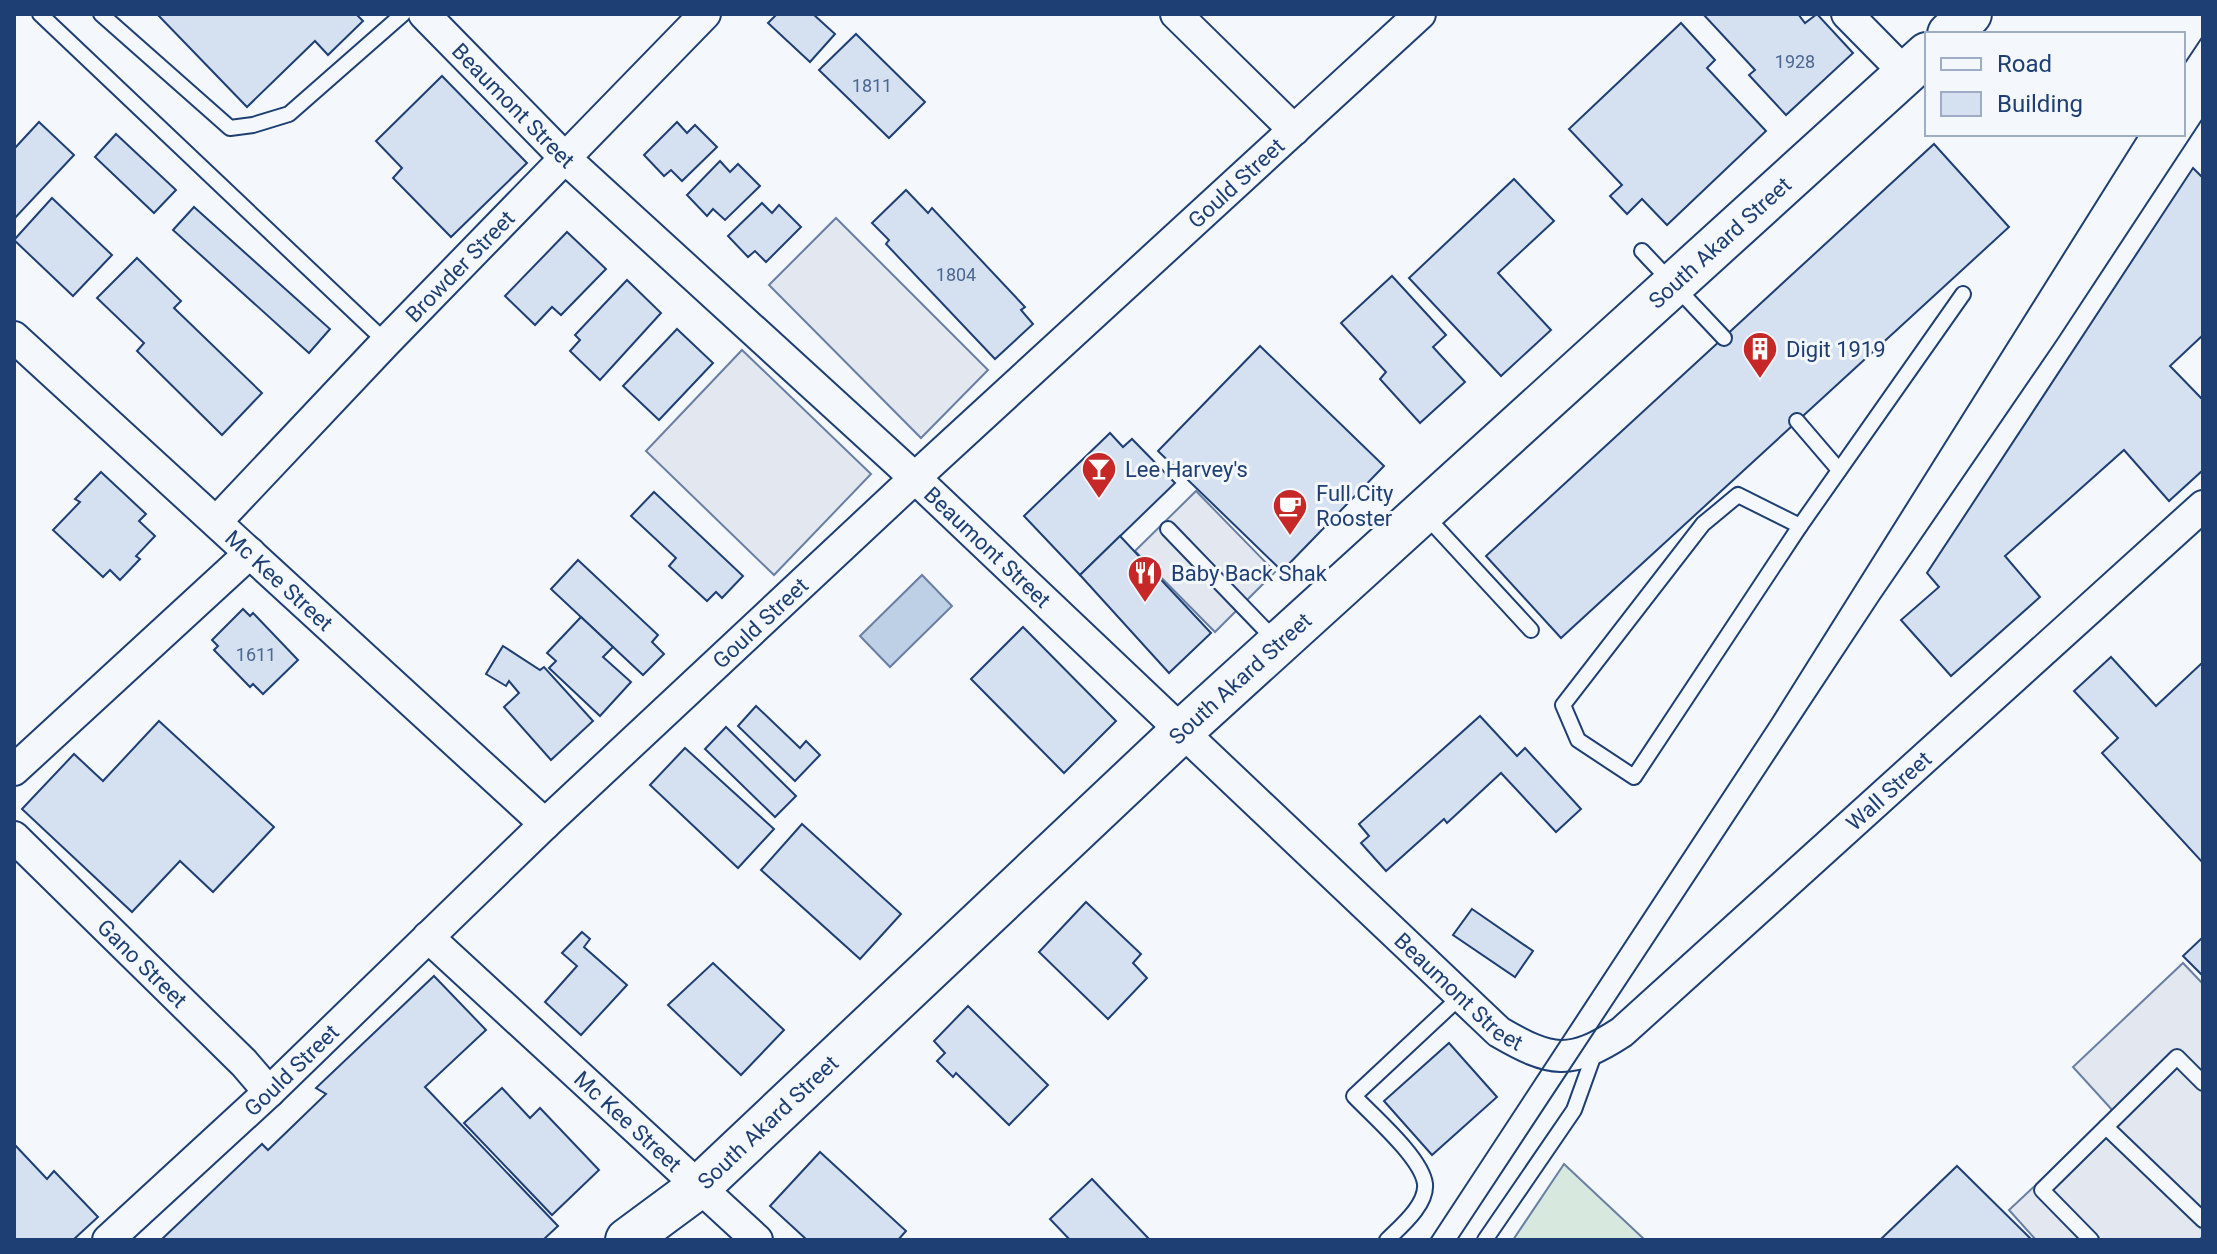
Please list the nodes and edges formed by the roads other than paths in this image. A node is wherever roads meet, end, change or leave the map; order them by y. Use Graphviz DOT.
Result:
graph roads {
  1 [pos="40,14"];
  2 [pos="101,14"];
  3 [pos="403,14"];
  4 [pos="424,14"];
  5 [pos="705,14"];
  6 [pos="1176,14"];
  7 [pos="1420,14"];
  8 [pos="1847,14"];
  9 [pos="1970,14"];
  10 [pos="1951,32"];
  11 [pos="1916,64"];
  12 [pos="1294,130"];
  13 [pos="566,159"];
  14 [pos="1642,251"];
  15 [pos="1674,284"];
  16 [pos="1963,294"];
  17 [pos="14,337"];
  18 [pos="1724,338"];
  19 [pos="386,342"];
  20 [pos="1797,421"];
  21 [pos="1839,470"];
  22 [pos="915,478"];
  23 [pos="2203,506"];
  24 [pos="1424,514"];
  25 [pos="217,521"];
  26 [pos="1800,526"];
  27 [pos="1168,529"];
  28 [pos="250,553"];
  29 [pos="1531,630"];
  30 [pos="1280,644"];
  31 [pos="1182,731"];
  32 [pos="14,770"];
  33 [pos="545,824"];
  34 [pos="14,837"];
  35 [pos="428,937"];
  36 [pos="1461,996"];
  37 [pos="1596,1049"];
  38 [pos="1563,1056"];
  39 [pos="2203,1083"];
  40 [pos="269,1092"];
  41 [pos="2106,1127"];
  42 [pos="700,1186"];
  43 [pos="2203,1220"];
  44 [pos="108,1240"];
  45 [pos="627,1240"];
  46 [pos="757,1240"];
  47 [pos="1387,1240"];
  48 [pos="1485,1240"];
  49 [pos="2091,1240"];
  1 -- 19 [label="lane"];
  2 -- 3 [label="lane"];
  4 -- 13 [label="street, Beaumont Street"];
  5 -- 13 [label="street, Browder Street"];
  6 -- 12 [label="street"];
  7 -- 12 [label="street, Gould Street"];
  8 -- 11 [label="street"];
  9 -- 10 [label="main road"];
  11 -- 15 [label="main road, South Akard Street"];
  12 -- 22 [label="street, Gould Street"];
  13 -- 19 [label="street, Browder Street"];
  13 -- 22 [label="street, Beaumont Street"];
  14 -- 15 [label="lane"];
  15 -- 18 [label="lane"];
  15 -- 24 [label="main road, South Akard Street"];
  16 -- 21 [label="lane"];
  17 -- 25 [label="street, Mc Kee Street"];
  19 -- 25 [label="street, Browder Street"];
  20 -- 21 [label="lane"];
  21 -- 26 [label="lane"];
  22 -- 31 [label="street, Beaumont Street"];
  22 -- 33 [label="street, Gould Street"];
  23 -- 37 [label="street, Wall Street"];
  24 -- 29 [label="lane"];
  24 -- 30 [label="main road, South Akard Street"];
  25 -- 28 [label="street, Mc Kee Street"];
  26 -- 26 [label="lane"];
  27 -- 30 [label="lane"];
  28 -- 32 [label="street"];
  28 -- 33 [label="street, Mc Kee Street"];
  30 -- 31 [label="main road, South Akard Street"];
  31 -- 36 [label="street, Beaumont Street"];
  31 -- 42 [label="main road, South Akard Street"];
  33 -- 35 [label="street, Gould Street"];
  34 -- 40 [label="street, Gano Street"];
  35 -- 40 [label="street, Gould Street"];
  35 -- 42 [label="street, Mc Kee Street"];
  36 -- 38 [label="street, Beaumont Street"];
  36 -- 47 [label="lane"];
  37 -- 38 [label="street, Wall Street"];
  37 -- 48 [label="lane"];
  39 -- 41 [label="lane"];
  40 -- 44 [label="street, Gould Street"];
  41 -- 43 [label="lane"];
  41 -- 49 [label="lane"];
  42 -- 45 [label="main road, South Akard Street"];
  42 -- 46 [label="street, Mc Kee Street"];
}
